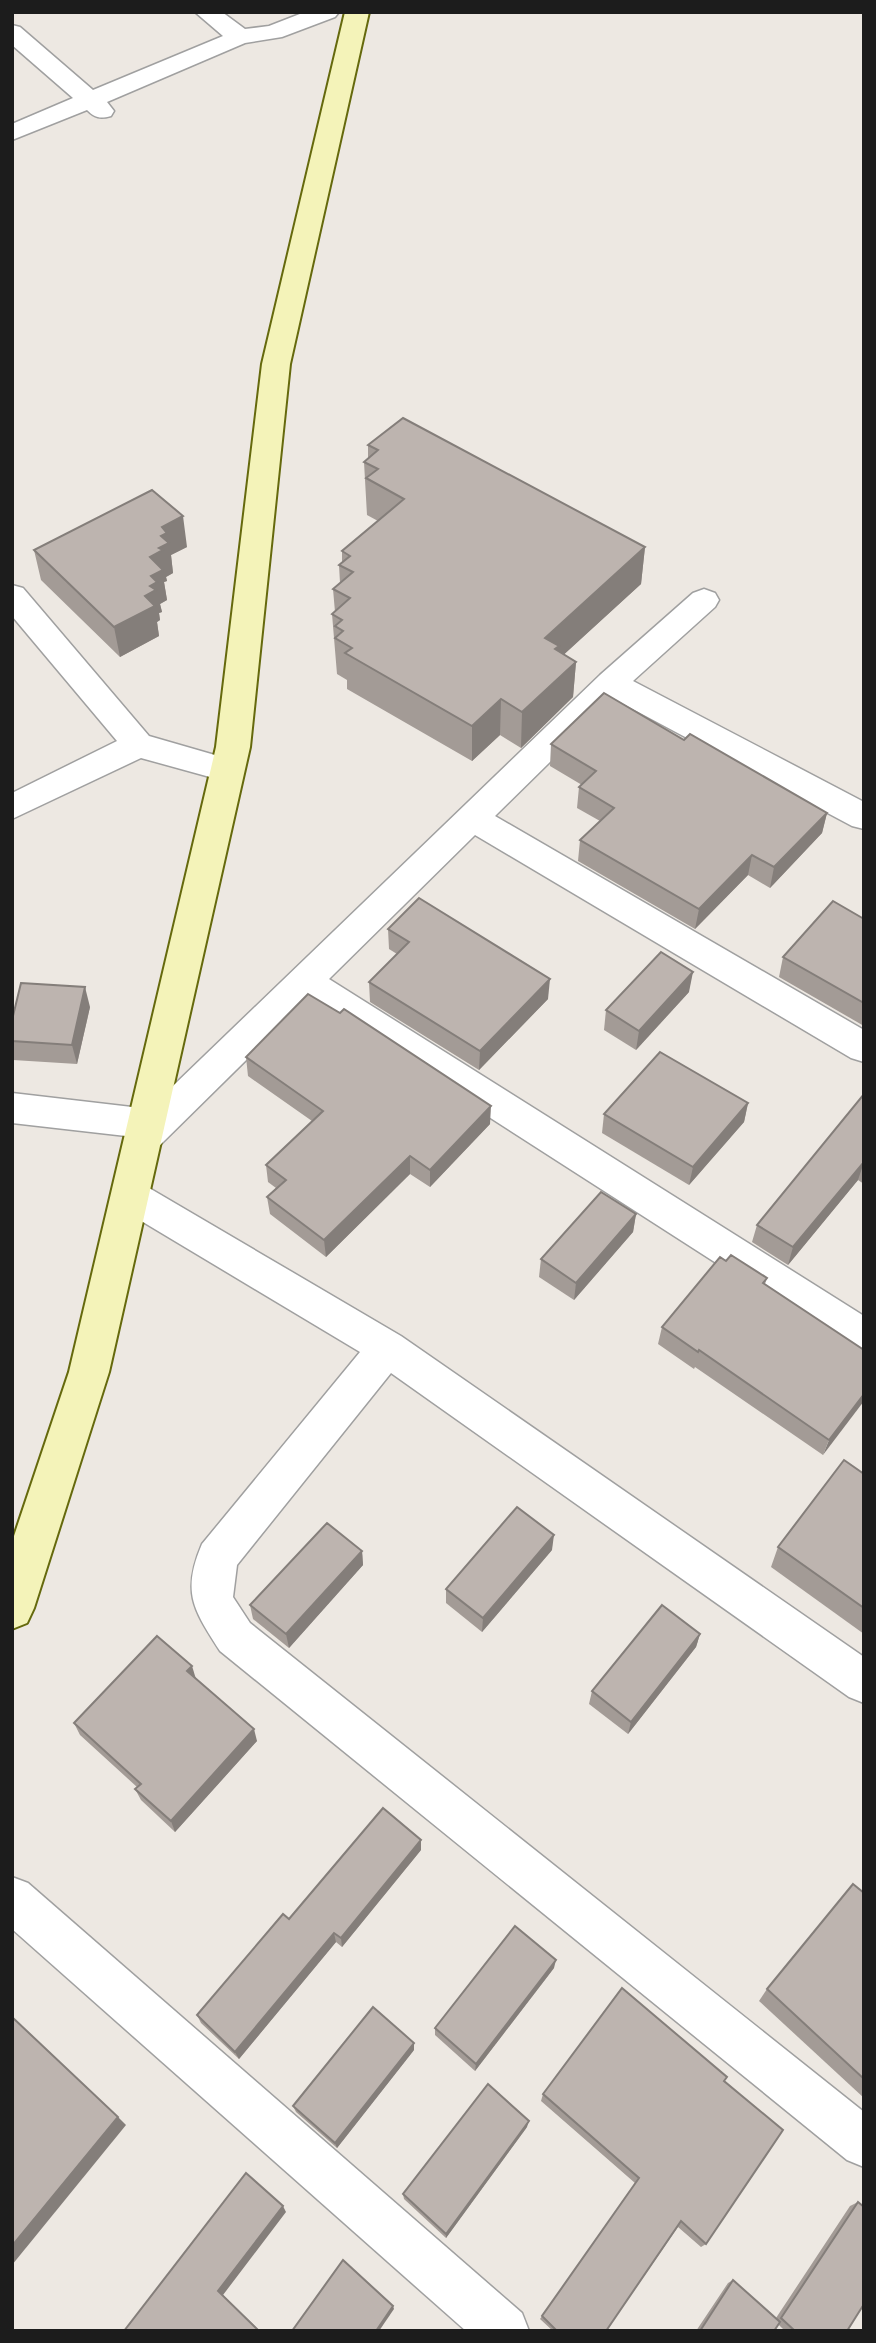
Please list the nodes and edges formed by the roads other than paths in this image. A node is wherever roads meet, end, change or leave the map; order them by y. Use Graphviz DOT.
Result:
graph roads {
  1 [pos="208,12"];
  2 [pos="327,12"];
  3 [pos="357,12"];
  4 [pos="12,32"];
  5 [pos="274,32"];
  6 [pos="240,37"];
  7 [pos="96,106"];
  8 [pos="12,133"];
  9 [pos="12,148"];
  10 [pos="12,595"];
  11 [pos="704,600"];
  12 [pos="611,683"];
  13 [pos="138,745"];
  14 [pos="228,770"];
  15 [pos="12,807"];
  16 [pos="864,817"];
  17 [pos="474,819"];
  18 [pos="305,981"];
  19 [pos="864,1048"];
  20 [pos="12,1108"];
  21 [pos="146,1130"];
  22 [pos="131,1196"];
  23 [pos="864,1337"];
  24 [pos="387,1348"];
  25 [pos="12,1608"];
  26 [pos="864,1682"];
  27 [pos="12,1899"];
  28 [pos="864,2143"];
  29 [pos="504,2331"];
  1 -- 6 [label="street"];
  2 -- 5 [label="street"];
  3 -- 14 [label="street"];
  4 -- 7 [label="street"];
  5 -- 6 [label="street"];
  5 -- 7 [label="street"];
  6 -- 7 [label="street"];
  7 -- 8 [label="street"];
  7 -- 9 [label="street"];
  10 -- 13 [label="street"];
  11 -- 12 [label="street"];
  12 -- 16 [label="street"];
  12 -- 17 [label="street"];
  13 -- 14 [label="street"];
  13 -- 15 [label="street"];
  14 -- 21 [label="street"];
  17 -- 18 [label="street"];
  17 -- 19 [label="street"];
  18 -- 21 [label="street"];
  18 -- 23 [label="street"];
  20 -- 21 [label="street"];
  21 -- 22 [label="street"];
  22 -- 24 [label="street"];
  22 -- 25 [label="street"];
  24 -- 26 [label="street"];
  24 -- 28 [label="street"];
  27 -- 29 [label="street"];
}
